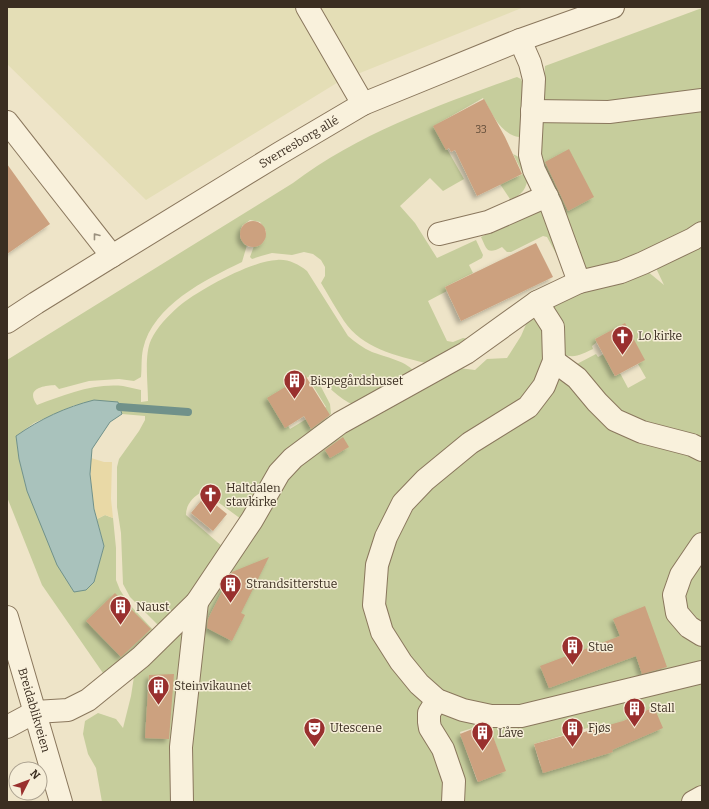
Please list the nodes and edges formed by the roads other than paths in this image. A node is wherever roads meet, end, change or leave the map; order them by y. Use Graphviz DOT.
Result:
graph roads {
  1 [pos="307,7"];
  2 [pos="613,7"];
  3 [pos="520,40"];
  4 [pos="702,100"];
  5 [pos="363,104"];
  6 [pos="532,111"];
  7 [pos="7,122"];
  8 [pos="546,196"];
  9 [pos="702,233"];
  10 [pos="439,234"];
  11 [pos="112,256"];
  12 [pos="579,282"];
  13 [pos="537,302"];
  14 [pos="7,322"];
  15 [pos="554,362"];
  16 [pos="702,450"];
  17 [pos="702,544"];
  18 [pos="197,602"];
  19 [pos="7,617"];
  20 [pos="702,635"];
  21 [pos="702,672"];
  22 [pos="437,700"];
  23 [pos="35,712"];
  24 [pos="7,727"];
  25 [pos="702,798"];
  26 [pos="61,802"];
  27 [pos="182,802"];
  28 [pos="453,802"];
  29 [pos="693,802"];
  1 -- 5 [label="street"];
  2 -- 3 [label="street, Sverresborg allé"];
  3 -- 5 [label="street, Sverresborg allé"];
  3 -- 6 [label="street"];
  4 -- 6 [label="street"];
  5 -- 11 [label="street, Sverresborg allé"];
  6 -- 8 [label="street"];
  11 -- 7 [label="street, one-way"];
  8 -- 10 [label="street"];
  8 -- 12 [label="street"];
  9 -- 12 [label="street"];
  11 -- 14 [label="street, Sverresborg allé"];
  12 -- 13 [label="street"];
  13 -- 15 [label="street"];
  13 -- 18 [label="street"];
  15 -- 16 [label="street"];
  15 -- 22 [label="street"];
  17 -- 20 [label="street"];
  18 -- 23 [label="street"];
  18 -- 27 [label="street"];
  19 -- 23 [label="street, Breidablikveien"];
  21 -- 22 [label="street"];
  22 -- 28 [label="street"];
  23 -- 24 [label="street"];
  23 -- 26 [label="street, Breidablikveien"];
  25 -- 29 [label="street"];
}
